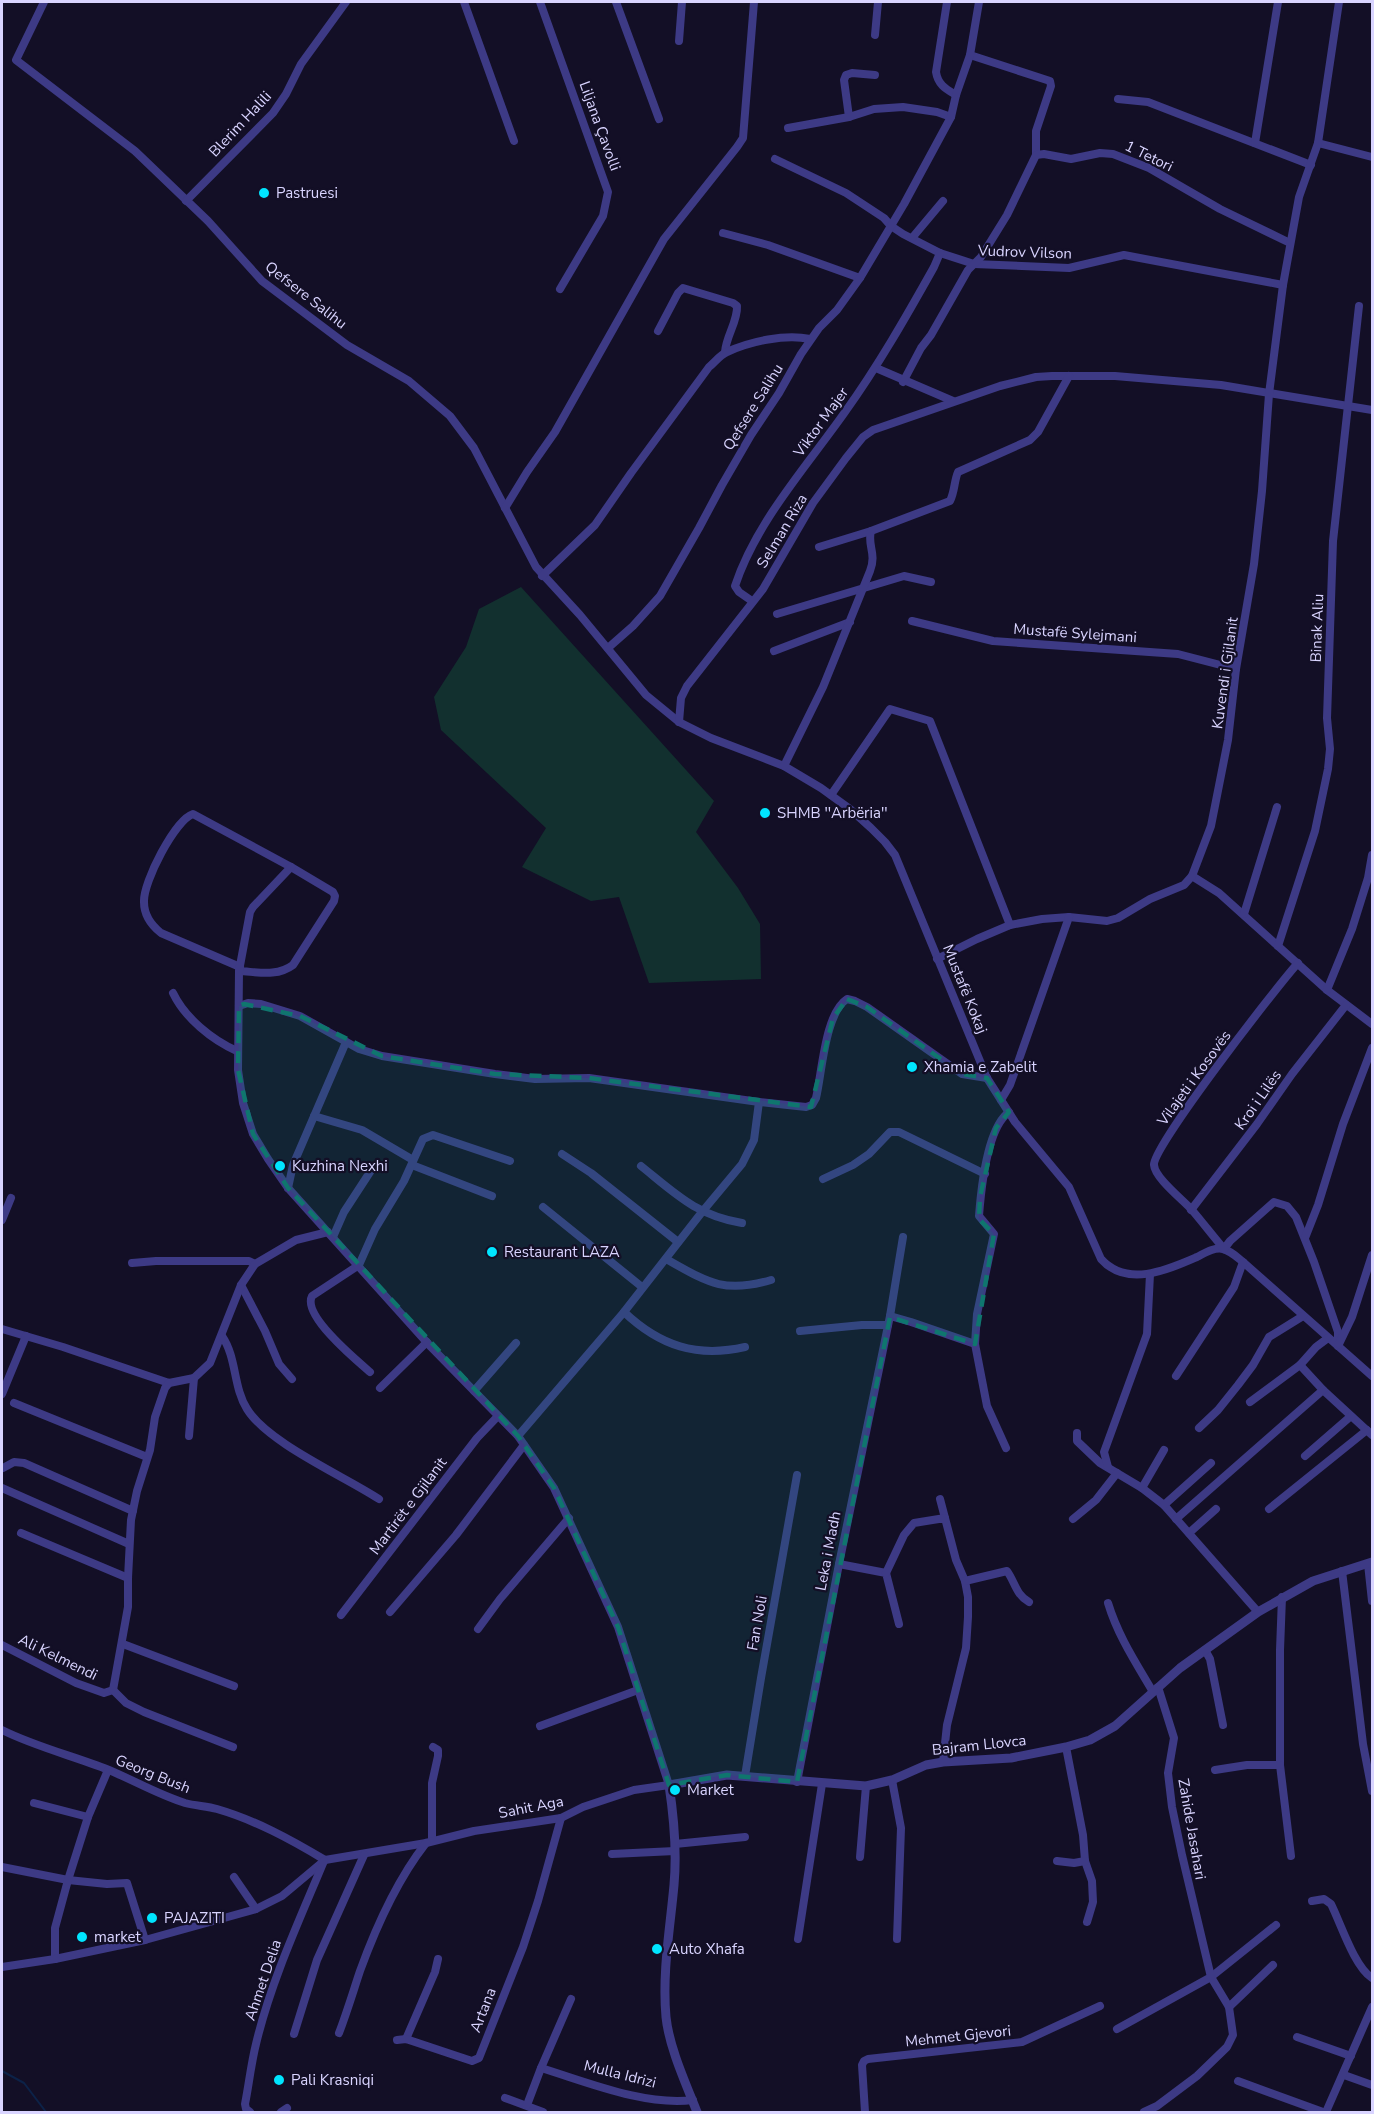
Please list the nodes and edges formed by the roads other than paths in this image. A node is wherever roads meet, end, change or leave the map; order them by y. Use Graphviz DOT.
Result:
graph roads {
  1 [pos="44,2"];
  2 [pos="346,2"];
  3 [pos="464,2"];
  4 [pos="540,2"];
  5 [pos="616,2"];
  6 [pos="682,2"];
  7 [pos="754,2"];
  8 [pos="878,2"];
  9 [pos="947,2"];
  10 [pos="979,2"];
  11 [pos="1278,2"];
  12 [pos="1339,2"];
  13 [pos="875,35"];
  14 [pos="679,40"];
  15 [pos="970,55"];
  16 [pos="875,75"];
  17 [pos="956,94"];
  18 [pos="1118,99"];
  19 [pos="849,117"];
  20 [pos="951,117"];
  21 [pos="659,119"];
  22 [pos="788,128"];
  23 [pos="514,141"];
  24 [pos="1255,142"];
  25 [pos="1318,143"];
  26 [pos="1036,155"];
  27 [pos="1372,157"];
  28 [pos="775,159"];
  29 [pos="1311,165"];
  30 [pos="186,201"];
  31 [pos="943,201"];
  32 [pos="891,226"];
  33 [pos="723,233"];
  34 [pos="912,238"];
  35 [pos="1290,243"];
  36 [pos="940,253"];
  37 [pos="974,264"];
  38 [pos="860,278"];
  39 [pos="1283,285"];
  40 [pos="560,289"];
  41 [pos="1359,306"];
  42 [pos="658,331"];
  43 [pos="810,339"];
  44 [pos="725,352"];
  45 [pos="876,368"];
  46 [pos="1069,376"];
  47 [pos="903,382"];
  48 [pos="1269,394"];
  49 [pos="953,401"];
  50 [pos="1348,407"];
  51 [pos="1372,410"];
  52 [pos="505,508"];
  53 [pos="871,531"];
  54 [pos="819,547"];
  55 [pos="542,576"];
  56 [pos="931,582"];
  57 [pos="863,588"];
  58 [pos="752,601"];
  59 [pos="777,614"];
  60 [pos="912,621"];
  61 [pos="850,622"];
  62 [pos="608,648"];
  63 [pos="774,651"];
  64 [pos="1236,669"];
  65 [pos="679,722"];
  66 [pos="784,766"];
  67 [pos="831,795"];
  68 [pos="1277,807"];
  69 [pos="1372,855"];
  70 [pos="291,867"];
  71 [pos="1192,876"];
  72 [pos="1244,914"];
  73 [pos="1069,917"];
  74 [pos="1010,925"];
  75 [pos="1278,946"];
  76 [pos="937,959"];
  77 [pos="1298,963"];
  78 [pos="240,969"];
  79 [pos="1327,990"];
  80 [pos="173,993"];
  81 [pos="1346,1005"];
  82 [pos="239,1006"];
  83 [pos="1372,1024"];
  84 [pos="346,1042"];
  85 [pos="1372,1048"];
  86 [pos="237,1051"];
  87 [pos="987,1078"];
  88 [pos="1001,1100"];
  89 [pos="759,1102"];
  90 [pos="1009,1112"];
  91 [pos="315,1116"];
  92 [pos="562,1154"];
  93 [pos="510,1161"];
  94 [pos="412,1163"];
  95 [pos="641,1166"];
  96 [pos="372,1169"];
  97 [pos="985,1174"];
  98 [pos="823,1179"];
  99 [pos="288,1188"];
  100 [pos="492,1196"];
  101 [pos="11,1198"];
  102 [pos="543,1207"];
  103 [pos="1191,1210"];
  104 [pos="702,1212"];
  105 [pos="2,1220"];
  106 [pos="742,1224"];
  107 [pos="330,1234"];
  108 [pos="903,1237"];
  109 [pos="1305,1238"];
  110 [pos="678,1242"];
  111 [pos="1224,1249"];
  112 [pos="1372,1256"];
  113 [pos="666,1259"];
  114 [pos="1243,1262"];
  115 [pos="132,1263"];
  116 [pos="255,1264"];
  117 [pos="358,1265"];
  118 [pos="1150,1274"];
  119 [pos="771,1280"];
  120 [pos="241,1285"];
  121 [pos="642,1287"];
  122 [pos="624,1312"];
  123 [pos="1303,1316"];
  124 [pos="889,1321"];
  125 [pos="2,1329"];
  126 [pos="800,1331"];
  127 [pos="222,1335"];
  128 [pos="26,1336"];
  129 [pos="1328,1338"];
  130 [pos="427,1342"];
  131 [pos="516,1343"];
  132 [pos="975,1344"];
  133 [pos="1338,1346"];
  134 [pos="745,1347"];
  135 [pos="1300,1365"];
  136 [pos="370,1372"];
  137 [pos="1176,1376"];
  138 [pos="1372,1376"];
  139 [pos="194,1378"];
  140 [pos="292,1379"];
  141 [pos="169,1383"];
  142 [pos="380,1388"];
  143 [pos="1323,1390"];
  144 [pos="474,1391"];
  145 [pos="2,1394"];
  146 [pos="1250,1402"];
  147 [pos="14,1403"];
  148 [pos="498,1416"];
  149 [pos="1351,1416"];
  150 [pos="1199,1428"];
  151 [pos="1370,1432"];
  152 [pos="1077,1433"];
  153 [pos="189,1436"];
  154 [pos="518,1436"];
  155 [pos="524,1445"];
  156 [pos="1006,1448"];
  157 [pos="1164,1450"];
  158 [pos="1305,1456"];
  159 [pos="147,1457"];
  160 [pos="1211,1463"];
  161 [pos="1108,1467"];
  162 [pos="3,1468"];
  163 [pos="1117,1473"];
  164 [pos="797,1475"];
  165 [pos="2,1488"];
  166 [pos="1142,1488"];
  167 [pos="379,1498"];
  168 [pos="940,1499"];
  169 [pos="1164,1505"];
  170 [pos="1216,1509"];
  171 [pos="1269,1509"];
  172 [pos="132,1511"];
  173 [pos="569,1518"];
  174 [pos="945,1518"];
  175 [pos="1176,1519"];
  176 [pos="1073,1520"];
  177 [pos="21,1533"];
  178 [pos="1189,1533"];
  179 [pos="129,1544"];
  180 [pos="1370,1563"];
  181 [pos="838,1564"];
  182 [pos="1342,1571"];
  183 [pos="886,1573"];
  184 [pos="128,1578"];
  185 [pos="965,1581"];
  186 [pos="1282,1597"];
  187 [pos="1372,1601"];
  188 [pos="1029,1602"];
  189 [pos="1108,1603"];
  190 [pos="390,1611"];
  191 [pos="1258,1612"];
  192 [pos="341,1615"];
  193 [pos="899,1624"];
  194 [pos="478,1629"];
  195 [pos="123,1644"];
  196 [pos="2,1645"];
  197 [pos="1205,1650"];
  198 [pos="234,1686"];
  199 [pos="639,1689"];
  200 [pos="1156,1689"];
  201 [pos="113,1690"];
  202 [pos="1222,1725"];
  203 [pos="540,1726"];
  204 [pos="2,1730"];
  205 [pos="233,1747"];
  206 [pos="433,1747"];
  207 [pos="1066,1747"];
  208 [pos="943,1762"];
  209 [pos="1280,1765"];
  210 [pos="108,1770"];
  211 [pos="1215,1770"];
  212 [pos="745,1776"];
  213 [pos="892,1779"];
  214 [pos="797,1782"];
  215 [pos="822,1784"];
  216 [pos="669,1785"];
  217 [pos="866,1786"];
  218 [pos="1372,1791"];
  219 [pos="33,1803"];
  220 [pos="88,1817"];
  221 [pos="561,1818"];
  222 [pos="745,1838"];
  223 [pos="429,1842"];
  224 [pos="675,1848"];
  225 [pos="612,1854"];
  226 [pos="364,1855"];
  227 [pos="1291,1856"];
  228 [pos="860,1857"];
  229 [pos="325,1860"];
  230 [pos="1057,1861"];
  231 [pos="1085,1861"];
  232 [pos="2,1867"];
  233 [pos="234,1877"];
  234 [pos="68,1880"];
  235 [pos="1312,1901"];
  236 [pos="256,1909"];
  237 [pos="1087,1923"];
  238 [pos="1276,1924"];
  239 [pos="798,1939"];
  240 [pos="145,1940"];
  241 [pos="897,1940"];
  242 [pos="55,1959"];
  243 [pos="438,1959"];
  244 [pos="1273,1965"];
  245 [pos="2,1967"];
  246 [pos="1211,1977"];
  247 [pos="1372,1978"];
  248 [pos="571,1999"];
  249 [pos="1100,2006"];
  250 [pos="1229,2007"];
  251 [pos="1372,2007"];
  252 [pos="1117,2029"];
  253 [pos="339,2033"];
  254 [pos="294,2034"];
  255 [pos="1297,2037"];
  256 [pos="406,2039"];
  257 [pos="397,2040"];
  258 [pos="1351,2056"];
  259 [pos="541,2068"];
  260 [pos="1344,2075"];
  261 [pos="1238,2081"];
  262 [pos="1372,2085"];
  263 [pos="505,2098"];
  264 [pos="693,2100"];
  265 [pos="527,2105"];
  266 [pos="250,2112"];
  267 [pos="543,2112"];
  268 [pos="698,2112"];
  269 [pos="865,2112"];
  270 [pos="1144,2112"];
  271 [pos="1324,2112"];
  1 -- 30 [label="street, Qefsere Salihu"];
  2 -- 30 [label="street, Blerim Halili"];
  3 -- 23 [label="street"];
  4 -- 40 [label="street, Liljana Çavolli"];
  5 -- 21 [label="street"];
  6 -- 14 [label="street"];
  7 -- 52 [label="street"];
  8 -- 13 [label="street"];
  9 -- 17 [label="street"];
  10 -- 15 [label="street"];
  11 -- 24 [label="street"];
  12 -- 25 [label="street, Kuvendi i Gjilanit"];
  15 -- 17 [label="street"];
  15 -- 26 [label="street"];
  16 -- 19 [label="street"];
  17 -- 20 [label="street"];
  18 -- 24 [label="street"];
  19 -- 20 [label="street"];
  19 -- 22 [label="street"];
  20 -- 32 [label="street"];
  24 -- 29 [label="street"];
  25 -- 27 [label="street"];
  25 -- 29 [label="street, Kuvendi i Gjilanit"];
  26 -- 35 [label="street, 1 Tetori"];
  26 -- 37 [label="street"];
  28 -- 32 [label="street, Vudrov Vilson"];
  29 -- 35 [label="street, Kuvendi i Gjilanit"];
  30 -- 52 [label="street, Qefsere Salihu"];
  31 -- 34 [label="street"];
  32 -- 34 [label="street, Vudrov Vilson"];
  32 -- 38 [label="street"];
  33 -- 38 [label="street"];
  34 -- 36 [label="street, Vudrov Vilson"];
  35 -- 39 [label="street, Kuvendi i Gjilanit"];
  36 -- 37 [label="street, Vudrov Vilson"];
  36 -- 45 [label="street, Viktor Majer"];
  37 -- 39 [label="street, Vudrov Vilson"];
  37 -- 47 [label="street"];
  38 -- 43 [label="street"];
  39 -- 48 [label="street, Kuvendi i Gjilanit"];
  41 -- 50 [label="street, Binak Aliu"];
  42 -- 44 [label="street, Qefsere Salihu"];
  43 -- 44 [label="street, Qefsere Salihu"];
  43 -- 62 [label="street, Qefsere Salihu"];
  44 -- 55 [label="street, Qefsere Salihu"];
  45 -- 47 [label="street"];
  45 -- 58 [label="street, Viktor Majer"];
  46 -- 48 [label="street, Selman Riza"];
  46 -- 49 [label="street, Selman Riza"];
  46 -- 53 [label="street"];
  47 -- 49 [label="street"];
  48 -- 50 [label="street, Selman Riza"];
  48 -- 64 [label="street, Kuvendi i Gjilanit"];
  49 -- 58 [label="street, Selman Riza"];
  50 -- 51 [label="street, Selman Riza"];
  50 -- 75 [label="street, Binak Aliu"];
  52 -- 55 [label="street, Qefsere Salihu"];
  53 -- 54 [label="street"];
  53 -- 57 [label="street"];
  55 -- 62 [label="street, Qefsere Salihu"];
  56 -- 57 [label="street"];
  57 -- 59 [label="street"];
  57 -- 61 [label="street"];
  58 -- 65 [label="street, Selman Riza"];
  60 -- 64 [label="street, Mustafë Sylejmani"];
  61 -- 63 [label="street"];
  61 -- 66 [label="street"];
  62 -- 65 [label="street, Qefsere Salihu"];
  64 -- 71 [label="street, Kuvendi i Gjilanit"];
  65 -- 66 [label="street, Qefsere Salihu"];
  66 -- 67 [label="street, Mustafë Kokaj"];
  67 -- 74 [label="street"];
  67 -- 76 [label="street, Mustafë Kokaj"];
  68 -- 72 [label="street"];
  69 -- 79 [label="street"];
  70 -- 78 [label="street"];
  70 -- 78 [label="street"];
  70 -- 78 [label="street"];
  71 -- 72 [label="street"];
  71 -- 73 [label="street"];
  72 -- 75 [label="street"];
  73 -- 74 [label="street"];
  73 -- 88 [label="street"];
  74 -- 76 [label="street"];
  75 -- 77 [label="street"];
  76 -- 87 [label="street, Mustafë Kokaj"];
  77 -- 79 [label="street"];
  77 -- 103 [label="street, Vilajeti i Kosovës"];
  78 -- 82 [label="street"];
  79 -- 81 [label="street"];
  80 -- 86 [label="street"];
  81 -- 83 [label="street"];
  81 -- 103 [label="street, Kroi i Lilës"];
  82 -- 84 [label="street"];
  82 -- 86 [label="street"];
  84 -- 89 [label="street"];
  84 -- 91 [label="street"];
  85 -- 109 [label="street"];
  86 -- 99 [label="street"];
  87 -- 88 [label="street, Mustafë Kokaj"];
  87 -- 89 [label="street"];
  88 -- 90 [label="street, Mustafë Kokaj"];
  89 -- 104 [label="street"];
  90 -- 97 [label="street"];
  90 -- 118 [label="street, Mustafë Kokaj"];
  91 -- 94 [label="street"];
  91 -- 99 [label="street"];
  92 -- 110 [label="street"];
  93 -- 94 [label="street"];
  94 -- 100 [label="street"];
  94 -- 117 [label="street"];
  95 -- 104 [label="street"];
  96 -- 107 [label="street"];
  97 -- 98 [label="street"];
  97 -- 132 [label="street"];
  99 -- 107 [label="street"];
  101 -- 105 [label="street"];
  102 -- 121 [label="street"];
  103 -- 111 [label="street"];
  104 -- 106 [label="street"];
  104 -- 110 [label="street"];
  107 -- 116 [label="street"];
  107 -- 117 [label="street"];
  108 -- 124 [label="street, Leka i Madh"];
  109 -- 111 [label="street, Mustafë Kokaj"];
  109 -- 133 [label="street, Mustafë Kokaj"];
  110 -- 113 [label="street"];
  111 -- 114 [label="street"];
  111 -- 118 [label="street, Mustafë Kokaj"];
  112 -- 133 [label="street"];
  113 -- 119 [label="street"];
  113 -- 121 [label="street"];
  114 -- 123 [label="street"];
  114 -- 137 [label="street"];
  115 -- 116 [label="street"];
  116 -- 120 [label="street"];
  117 -- 130 [label="street"];
  117 -- 136 [label="street"];
  118 -- 161 [label="street"];
  120 -- 127 [label="street"];
  120 -- 140 [label="street"];
  121 -- 122 [label="street"];
  122 -- 134 [label="street"];
  122 -- 154 [label="street"];
  123 -- 129 [label="street"];
  123 -- 150 [label="street"];
  124 -- 126 [label="street"];
  124 -- 132 [label="street"];
  124 -- 181 [label="street, Leka i Madh"];
  125 -- 128 [label="street"];
  127 -- 139 [label="street"];
  127 -- 167 [label="street"];
  128 -- 141 [label="street"];
  128 -- 145 [label="street"];
  129 -- 133 [label="street"];
  129 -- 135 [label="street"];
  130 -- 142 [label="street"];
  130 -- 144 [label="street"];
  131 -- 144 [label="street"];
  132 -- 156 [label="street"];
  133 -- 138 [label="street"];
  135 -- 143 [label="street"];
  135 -- 146 [label="street"];
  139 -- 141 [label="street"];
  139 -- 153 [label="street"];
  141 -- 159 [label="street"];
  143 -- 149 [label="street"];
  143 -- 175 [label="street"];
  144 -- 148 [label="street"];
  147 -- 159 [label="street"];
  148 -- 154 [label="street"];
  148 -- 192 [label="street, Martirët e Gjilanit"];
  149 -- 151 [label="street"];
  149 -- 158 [label="street"];
  151 -- 171 [label="street"];
  152 -- 161 [label="street"];
  154 -- 155 [label="street"];
  155 -- 173 [label="street"];
  155 -- 190 [label="street"];
  157 -- 166 [label="street"];
  159 -- 172 [label="street"];
  160 -- 169 [label="street"];
  161 -- 163 [label="street"];
  162 -- 172 [label="street"];
  163 -- 166 [label="street"];
  163 -- 176 [label="street"];
  164 -- 212 [label="street, Fan Noli"];
  165 -- 179 [label="street"];
  166 -- 169 [label="street"];
  168 -- 174 [label="street"];
  169 -- 175 [label="street"];
  170 -- 178 [label="street"];
  172 -- 179 [label="street"];
  173 -- 194 [label="street"];
  173 -- 199 [label="street"];
  174 -- 183 [label="street"];
  174 -- 185 [label="street"];
  175 -- 178 [label="street"];
  177 -- 184 [label="street"];
  178 -- 191 [label="street"];
  179 -- 184 [label="street"];
  180 -- 182 [label="street, Bajram Llovca"];
  180 -- 187 [label="street"];
  181 -- 183 [label="street"];
  181 -- 214 [label="street, Leka i Madh"];
  182 -- 186 [label="street, Bajram Llovca"];
  182 -- 218 [label="street"];
  183 -- 193 [label="street"];
  184 -- 195 [label="street"];
  185 -- 188 [label="street"];
  185 -- 208 [label="street"];
  186 -- 191 [label="street, Bajram Llovca"];
  186 -- 209 [label="street"];
  189 -- 200 [label="street"];
  191 -- 197 [label="street, Bajram Llovca"];
  195 -- 198 [label="street"];
  195 -- 201 [label="street"];
  196 -- 201 [label="street, Ali Kelmendi"];
  197 -- 200 [label="street, Bajram Llovca"];
  197 -- 202 [label="street"];
  199 -- 203 [label="street"];
  199 -- 216 [label="street"];
  200 -- 207 [label="street, Bajram Llovca"];
  200 -- 246 [label="street, Zahide Jasahari"];
  201 -- 205 [label="street, Ali Kelmendi"];
  204 -- 210 [label="street, Georg Bush"];
  206 -- 223 [label="street"];
  207 -- 208 [label="street, Bajram Llovca"];
  207 -- 231 [label="street"];
  208 -- 213 [label="street, Bajram Llovca"];
  209 -- 211 [label="street"];
  209 -- 227 [label="street"];
  210 -- 220 [label="street"];
  210 -- 229 [label="street, Georg Bush"];
  212 -- 214 [label="street, Bajram Llovca"];
  212 -- 216 [label="street, Bajram Llovca"];
  213 -- 217 [label="street, Bajram Llovca"];
  213 -- 241 [label="street"];
  214 -- 215 [label="street, Bajram Llovca"];
  215 -- 217 [label="street, Bajram Llovca"];
  215 -- 239 [label="street"];
  216 -- 221 [label="street, Sahit Aga"];
  216 -- 224 [label="street"];
  217 -- 228 [label="street"];
  219 -- 220 [label="street"];
  220 -- 234 [label="street"];
  221 -- 223 [label="street, Sahit Aga"];
  221 -- 256 [label="street, Artana"];
  222 -- 224 [label="street"];
  223 -- 226 [label="street, Sahit Aga"];
  223 -- 253 [label="street"];
  224 -- 225 [label="street"];
  224 -- 264 [label="street"];
  226 -- 229 [label="street, Sahit Aga"];
  226 -- 254 [label="street"];
  229 -- 236 [label="street"];
  229 -- 266 [label="street, Ahmet Delia"];
  230 -- 231 [label="street"];
  231 -- 237 [label="street"];
  232 -- 234 [label="street"];
  233 -- 236 [label="street"];
  234 -- 240 [label="street"];
  234 -- 242 [label="street"];
  235 -- 247 [label="street"];
  236 -- 240 [label="street"];
  238 -- 246 [label="street"];
  240 -- 242 [label="street"];
  242 -- 245 [label="street"];
  243 -- 256 [label="street"];
  244 -- 250 [label="street"];
  246 -- 250 [label="street, Zahide Jasahari"];
  246 -- 252 [label="street"];
  248 -- 259 [label="street"];
  249 -- 269 [label="street, Mehmet Gjevori"];
  250 -- 270 [label="street"];
  251 -- 258 [label="street"];
  255 -- 258 [label="street"];
  256 -- 257 [label="street"];
  258 -- 260 [label="street"];
  259 -- 264 [label="street, Mulla Idrizi"];
  259 -- 265 [label="street"];
  260 -- 262 [label="street"];
  260 -- 271 [label="street"];
  261 -- 271 [label="street"];
  263 -- 265 [label="street"];
  264 -- 268 [label="street"];
  265 -- 267 [label="street"];
}
